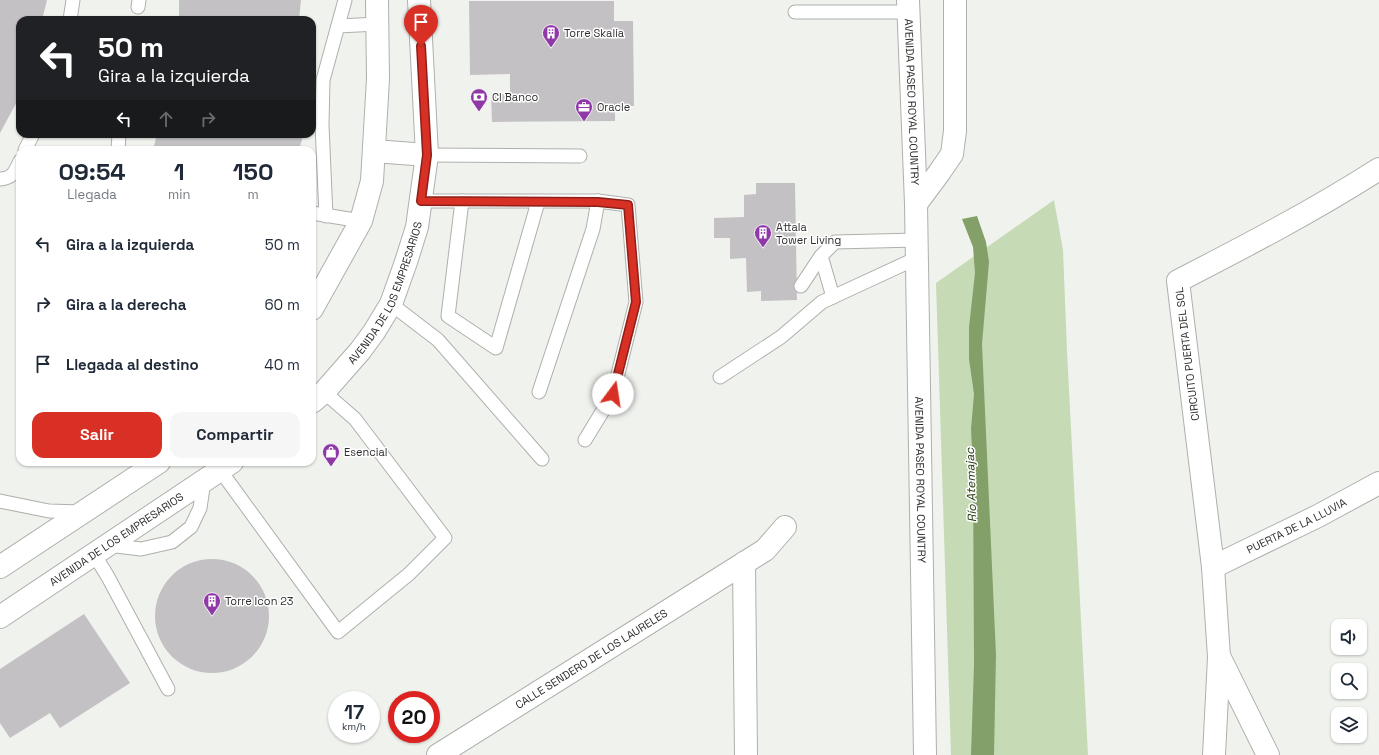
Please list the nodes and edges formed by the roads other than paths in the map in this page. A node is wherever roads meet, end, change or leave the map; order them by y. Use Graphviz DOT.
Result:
graph roads {
  1 [pos="73,0"];
  2 [pos="345,0"];
  3 [pos="377,0"];
  4 [pos="419,0"];
  5 [pos="955,0"];
  6 [pos="908,6"];
  7 [pos="795,12"];
  8 [pos="71,16"];
  9 [pos="378,24"];
  10 [pos="338,26"];
  11 [pos="374,151"];
  12 [pos="427,155"];
  13 [pos="580,156"];
  14 [pos="1379,169"];
  15 [pos="16,170"];
  16 [pos="0,178"];
  17 [pos="421,201"];
  18 [pos="462,201"];
  19 [pos="538,202"];
  20 [pos="598,202"];
  21 [pos="916,204"];
  22 [pos="316,214"];
  23 [pos="326,216"];
  24 [pos="360,221"];
  25 [pos="917,249"];
  26 [pos="821,256"];
  27 [pos="801,286"];
  28 [pos="833,297"];
  29 [pos="316,302"];
  30 [pos="391,304"];
  31 [pos="720,377"];
  32 [pos="539,392"];
  33 [pos="318,397"];
  34 [pos="585,440"];
  35 [pos="542,459"];
  36 [pos="153,466"];
  37 [pos="219,471"];
  38 [pos="1379,483"];
  39 [pos="0,501"];
  40 [pos="82,512"];
  41 [pos="785,527"];
  42 [pos="101,550"];
  43 [pos="744,563"];
  44 [pos="0,566"];
  45 [pos="1213,567"];
  46 [pos="0,617"];
  47 [pos="1219,657"];
  48 [pos="168,689"];
  49 [pos="438,755"];
  50 [pos="746,755"];
  51 [pos="926,755"];
  52 [pos="1214,755"];
  53 [pos="1268,755"];
  1 -- 8 [label="lane"];
  2 -- 10 [label="lane"];
  3 -- 9 [label="street"];
  4 -- 12 [label="street, AVENIDA DE LOS EMPRESARIOS"];
  5 -- 21 [label="street, AVENIDA PASEO ROYAL COUNTRY"];
  6 -- 7 [label="lane"];
  6 -- 21 [label="street, AVENIDA PASEO ROYAL COUNTRY"];
  9 -- 10 [label="lane"];
  9 -- 11 [label="street"];
  10 -- 23 [label="lane"];
  11 -- 12 [label="street"];
  11 -- 24 [label="street"];
  12 -- 13 [label="lane"];
  12 -- 17 [label="street, AVENIDA DE LOS EMPRESARIOS"];
  14 -- 45 [label="street, CIRCUITO PUERTA DEL SOL"];
  15 -- 16 [label="lane"];
  17 -- 18 [label="lane"];
  17 -- 30 [label="street, AVENIDA DE LOS EMPRESARIOS"];
  18 -- 19 [label="lane"];
  18 -- 19 [label="lane"];
  19 -- 20 [label="lane"];
  20 -- 32 [label="lane"];
  20 -- 34 [label="lane"];
  21 -- 25 [label="street, AVENIDA PASEO ROYAL COUNTRY"];
  22 -- 23 [label="lane"];
  23 -- 24 [label="lane"];
  24 -- 29 [label="street"];
  25 -- 26 [label="lane"];
  25 -- 28 [label="lane"];
  25 -- 51 [label="street, AVENIDA PASEO ROYAL COUNTRY"];
  26 -- 27 [label="lane"];
  26 -- 28 [label="lane"];
  28 -- 31 [label="lane"];
  30 -- 33 [label="street, AVENIDA DE LOS EMPRESARIOS"];
  30 -- 35 [label="lane"];
  33 -- 37 [label="lane"];
  36 -- 40 [label="street"];
  37 -- 42 [label="street, AVENIDA DE LOS EMPRESARIOS"];
  37 -- 42 [label="lane"];
  38 -- 45 [label="street, PUERTA DE LA LLUVIA"];
  39 -- 40 [label="lane"];
  40 -- 44 [label="street"];
  41 -- 43 [label="street, CALLE SENDERO DE LOS LAURELES"];
  42 -- 46 [label="street, AVENIDA DE LOS EMPRESARIOS"];
  42 -- 48 [label="lane"];
  43 -- 49 [label="street, CALLE SENDERO DE LOS LAURELES"];
  43 -- 50 [label="street"];
  45 -- 47 [label="street, CIRCUITO PUERTA DEL SOL"];
  47 -- 52 [label="street, CIRCUITO PUERTA DEL SOL"];
  47 -- 53 [label="street, CIRCUITO PUERTA DEL SOL"];
}
